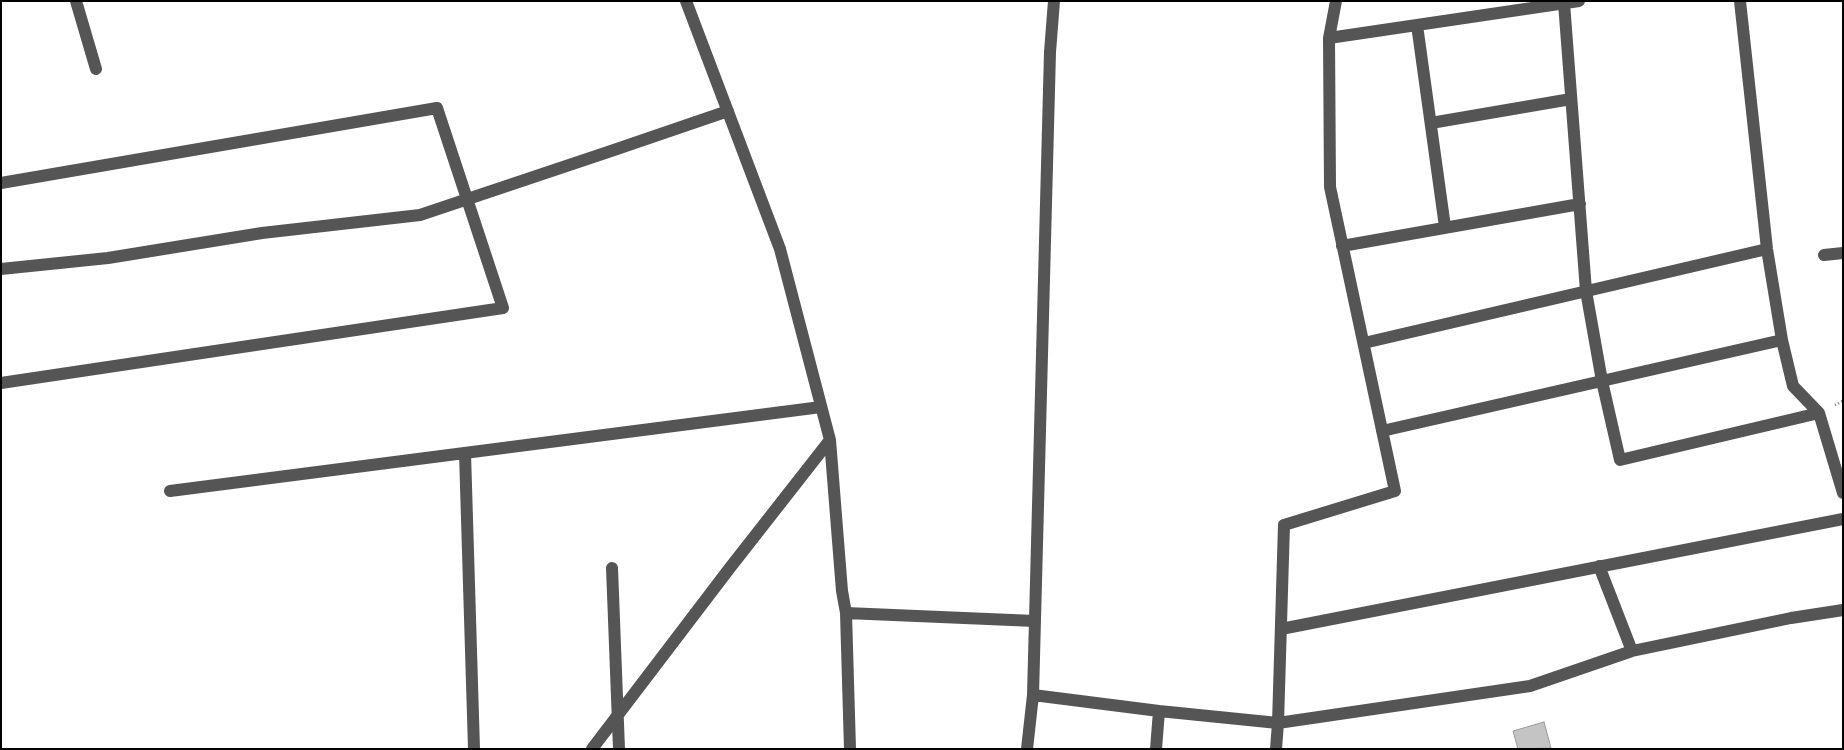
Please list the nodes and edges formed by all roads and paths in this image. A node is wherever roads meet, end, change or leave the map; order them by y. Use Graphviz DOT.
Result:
graph roads {
  1 [pos="76,1"];
  2 [pos="686,1"];
  3 [pos="1054,1"];
  4 [pos="1336,1"];
  5 [pos="1579,1"];
  6 [pos="1740,1"];
  7 [pos="1564,3"];
  8 [pos="1417,25"];
  9 [pos="1329,38"];
  10 [pos="96,69"];
  11 [pos="1571,99"];
  12 [pos="728,111"];
  13 [pos="1431,123"];
  14 [pos="1,183"];
  15 [pos="467,199"];
  16 [pos="1580,204"];
  17 [pos="1445,227"];
  18 [pos="1342,246"];
  19 [pos="1768,250"];
  20 [pos="1843,253"];
  21 [pos="1824,255"];
  22 [pos="1,270"];
  23 [pos="1586,291"];
  24 [pos="1782,340"];
  25 [pos="1364,343"];
  26 [pos="1602,381"];
  27 [pos="1,383"];
  28 [pos="821,407"];
  29 [pos="1819,413"];
  30 [pos="1382,431"];
  31 [pos="830,440"];
  32 [pos="465,453"];
  33 [pos="170,491"];
  34 [pos="1843,493"];
  35 [pos="1843,519"];
  36 [pos="1599,566"];
  37 [pos="612,568"];
  38 [pos="1843,610"];
  39 [pos="846,613"];
  40 [pos="1035,620"];
  41 [pos="1281,628"];
  42 [pos="1632,652"];
  43 [pos="1033,695"];
  44 [pos="1159,711"];
  45 [pos="617,717"];
  46 [pos="1278,723"];
  47 [pos="474,749"];
  48 [pos="592,749"];
  49 [pos="618,749"];
  50 [pos="850,749"];
  51 [pos="1027,749"];
  52 [pos="1156,749"];
  53 [pos="1276,749"];
  1 -- 10 [label="street"];
  2 -- 12 [label="street"];
  3 -- 40 [label="street"];
  4 -- 9 [label="street"];
  5 -- 7 [label="street"];
  6 -- 19 [label="street"];
  7 -- 8 [label="street"];
  7 -- 11 [label="street"];
  8 -- 9 [label="street"];
  8 -- 13 [label="street"];
  9 -- 18 [label="street"];
  11 -- 13 [label="street"];
  11 -- 16 [label="street"];
  12 -- 15 [label="street"];
  12 -- 28 [label="street"];
  13 -- 17 [label="street"];
  14 -- 15 [label="street"];
  15 -- 22 [label="street"];
  15 -- 27 [label="street"];
  16 -- 17 [label="street"];
  16 -- 23 [label="street"];
  17 -- 18 [label="street"];
  18 -- 25 [label="street"];
  19 -- 23 [label="street"];
  19 -- 24 [label="street"];
  20 -- 21 [label="street"];
  23 -- 25 [label="street"];
  23 -- 26 [label="street"];
  24 -- 26 [label="street"];
  24 -- 29 [label="street"];
  25 -- 30 [label="street"];
  26 -- 29 [label="street"];
  26 -- 30 [label="street"];
  28 -- 31 [label="street"];
  28 -- 32 [label="street"];
  29 -- 34 [label="street"];
  30 -- 41 [label="street"];
  31 -- 39 [label="street"];
  31 -- 45 [label="street"];
  32 -- 33 [label="street"];
  32 -- 47 [label="street"];
  35 -- 36 [label="street"];
  36 -- 41 [label="street"];
  36 -- 42 [label="street"];
  37 -- 45 [label="street"];
  38 -- 42 [label="street"];
  39 -- 40 [label="street"];
  39 -- 50 [label="street"];
  40 -- 43 [label="street"];
  41 -- 46 [label="street"];
  42 -- 46 [label="street"];
  43 -- 44 [label="street"];
  43 -- 51 [label="street"];
  44 -- 46 [label="street"];
  44 -- 52 [label="street"];
  45 -- 48 [label="street"];
  45 -- 49 [label="street"];
  46 -- 53 [label="street"];
}
